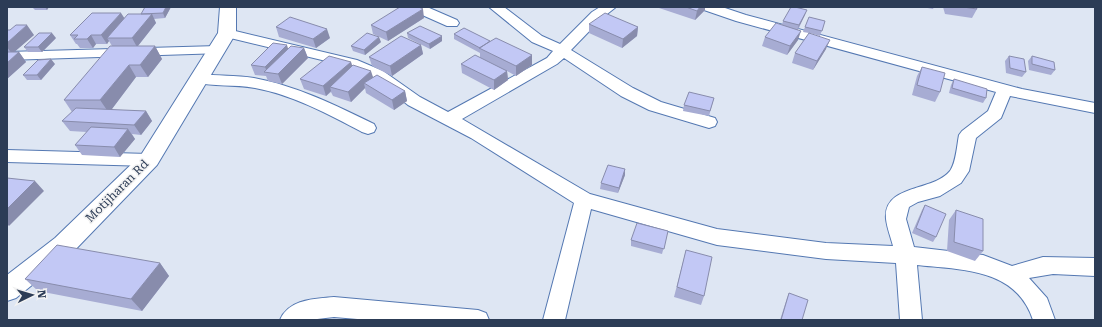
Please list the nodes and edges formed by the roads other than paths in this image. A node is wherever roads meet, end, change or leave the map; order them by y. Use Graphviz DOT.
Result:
graph roads {
  1 [pos="228,7"];
  2 [pos="416,7"];
  3 [pos="496,7"];
  4 [pos="609,7"];
  5 [pos="709,7"];
  6 [pos="745,13"];
  7 [pos="452,23"];
  8 [pos="222,41"];
  9 [pos="562,50"];
  10 [pos="7,56"];
  11 [pos="199,79"];
  12 [pos="1005,89"];
  13 [pos="1095,108"];
  14 [pos="449,119"];
  15 [pos="709,122"];
  16 [pos="368,128"];
  17 [pos="7,156"];
  18 [pos="148,160"];
  19 [pos="584,200"];
  20 [pos="906,256"];
  21 [pos="1095,267"];
  22 [pos="1013,276"];
  23 [pos="7,290"];
  24 [pos="291,320"];
  25 [pos="478,320"];
  26 [pos="554,320"];
  27 [pos="911,320"];
  28 [pos="1044,320"];
  1 -- 8 [label="main road"];
  2 -- 7 [label="street"];
  3 -- 9 [label="street"];
  4 -- 9 [label="street"];
  5 -- 6 [label="street"];
  6 -- 12 [label="street"];
  8 -- 10 [label="street"];
  8 -- 11 [label="main road, Motijharan Rd"];
  8 -- 14 [label="street"];
  9 -- 14 [label="street"];
  9 -- 15 [label="street"];
  11 -- 16 [label="street"];
  11 -- 18 [label="main road, Motijharan Rd"];
  12 -- 13 [label="street"];
  12 -- 20 [label="street"];
  14 -- 19 [label="street"];
  17 -- 18 [label="street"];
  18 -- 23 [label="main road, Motijharan Rd"];
  19 -- 20 [label="street"];
  19 -- 26 [label="street"];
  20 -- 22 [label="street"];
  20 -- 27 [label="street"];
  21 -- 22 [label="street"];
  22 -- 28 [label="street"];
  24 -- 25 [label="street"];
}
